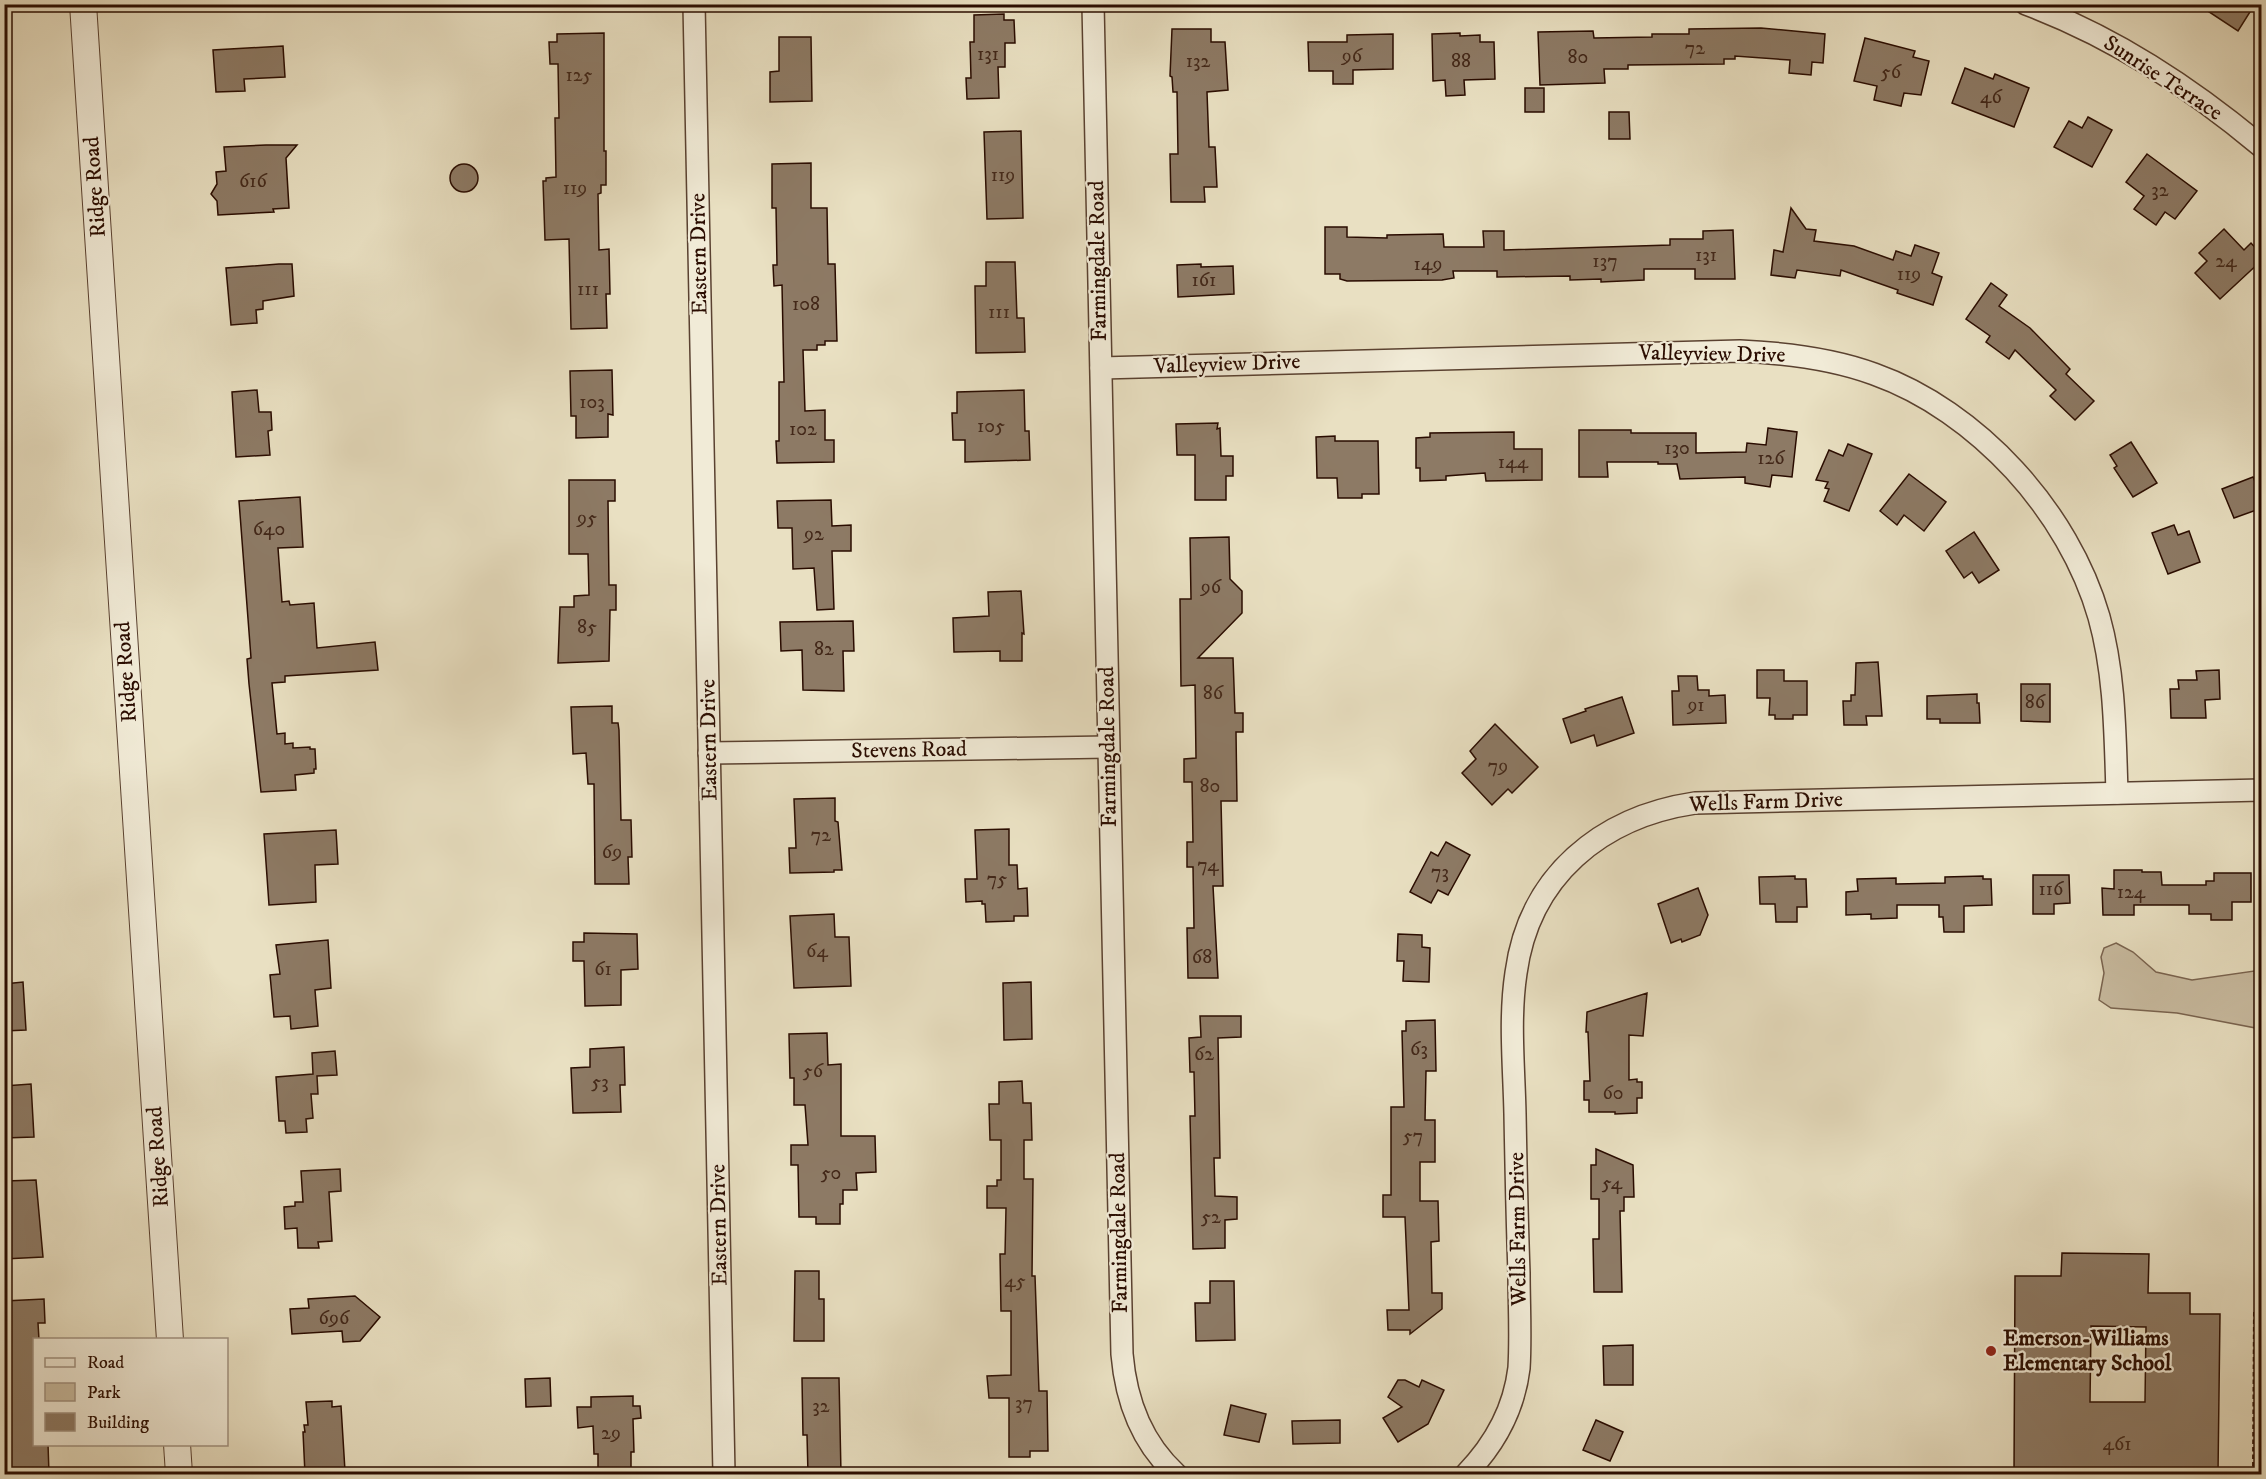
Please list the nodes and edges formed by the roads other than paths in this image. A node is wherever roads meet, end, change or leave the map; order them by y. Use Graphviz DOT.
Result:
graph roads {
  1 [pos="83,4"];
  2 [pos="694,4"];
  3 [pos="1093,4"];
  4 [pos="2026,4"];
  5 [pos="2262,147"];
  6 [pos="1101,368"];
  7 [pos="1108,747"];
  8 [pos="709,753"];
  9 [pos="2262,790"];
  10 [pos="2117,793"];
  11 [pos="170,1338"];
  12 [pos="177,1446"];
  13 [pos="179,1474"];
  14 [pos="724,1474"];
  15 [pos="1176,1474"];
  16 [pos="1466,1474"];
  1 -- 11 [label="street, Ridge Road"];
  2 -- 8 [label="street, Eastern Drive"];
  3 -- 6 [label="street, Farmingdale Road"];
  4 -- 5 [label="street, Sunrise Terrace"];
  6 -- 7 [label="street, Farmingdale Road"];
  6 -- 10 [label="street, Valleyview Drive"];
  7 -- 8 [label="street, Stevens Road"];
  7 -- 15 [label="street, Farmingdale Road"];
  8 -- 14 [label="street, Eastern Drive"];
  9 -- 10 [label="street, Wells Farm Drive"];
  10 -- 16 [label="street, Wells Farm Drive"];
  12 -- 13 [label="street"];
}
